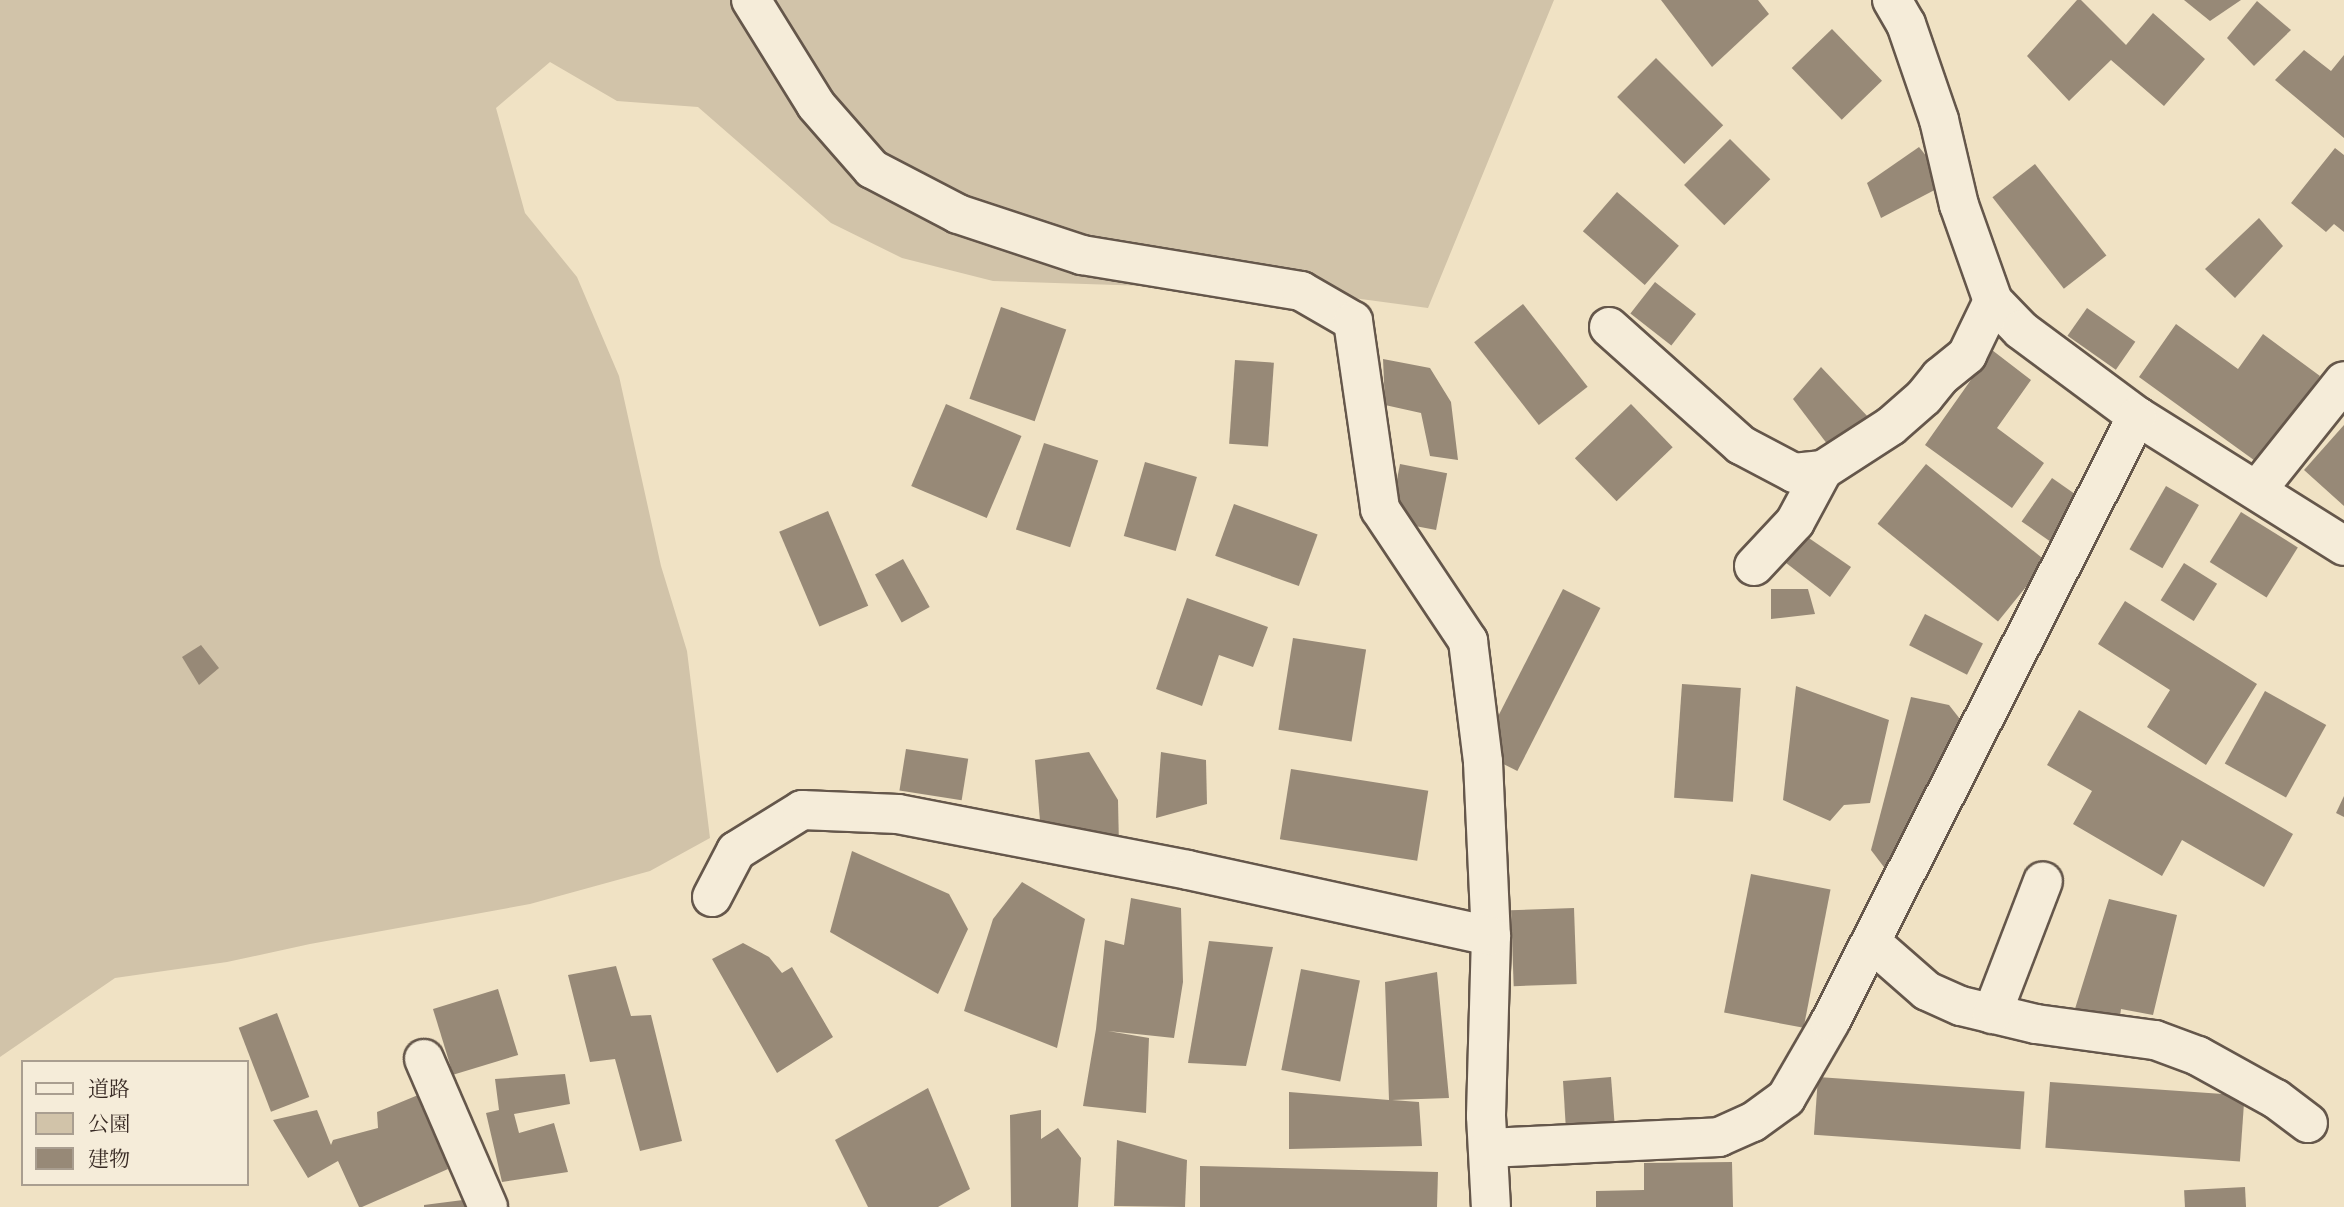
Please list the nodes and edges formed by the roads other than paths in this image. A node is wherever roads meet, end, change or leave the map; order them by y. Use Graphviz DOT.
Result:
graph roads {
  1 [pos="751,0"];
  2 [pos="1892,0"];
  3 [pos="1993,301"];
  4 [pos="1609,327"];
  5 [pos="2344,381"];
  6 [pos="2137,416"];
  7 [pos="1823,470"];
  8 [pos="2258,490"];
  9 [pos="2344,546"];
  10 [pos="1754,566"];
  11 [pos="2043,881"];
  12 [pos="712,897"];
  13 [pos="1491,936"];
  14 [pos="1871,942"];
  15 [pos="1992,1014"];
  16 [pos="424,1059"];
  17 [pos="2308,1123"];
  18 [pos="1488,1148"];
  19 [pos="488,1207"];
  20 [pos="1491,1207"];
  1 -- 13 [label="street"];
  2 -- 3 [label="street"];
  3 -- 6 [label="street"];
  3 -- 7 [label="street"];
  4 -- 7 [label="street"];
  5 -- 8 [label="street"];
  6 -- 8 [label="street"];
  6 -- 14 [label="street"];
  7 -- 10 [label="street"];
  8 -- 9 [label="street"];
  11 -- 15 [label="street"];
  12 -- 13 [label="street"];
  13 -- 18 [label="street"];
  14 -- 15 [label="street"];
  14 -- 18 [label="street"];
  15 -- 17 [label="street"];
  16 -- 19 [label="street"];
  18 -- 20 [label="street"];
}
